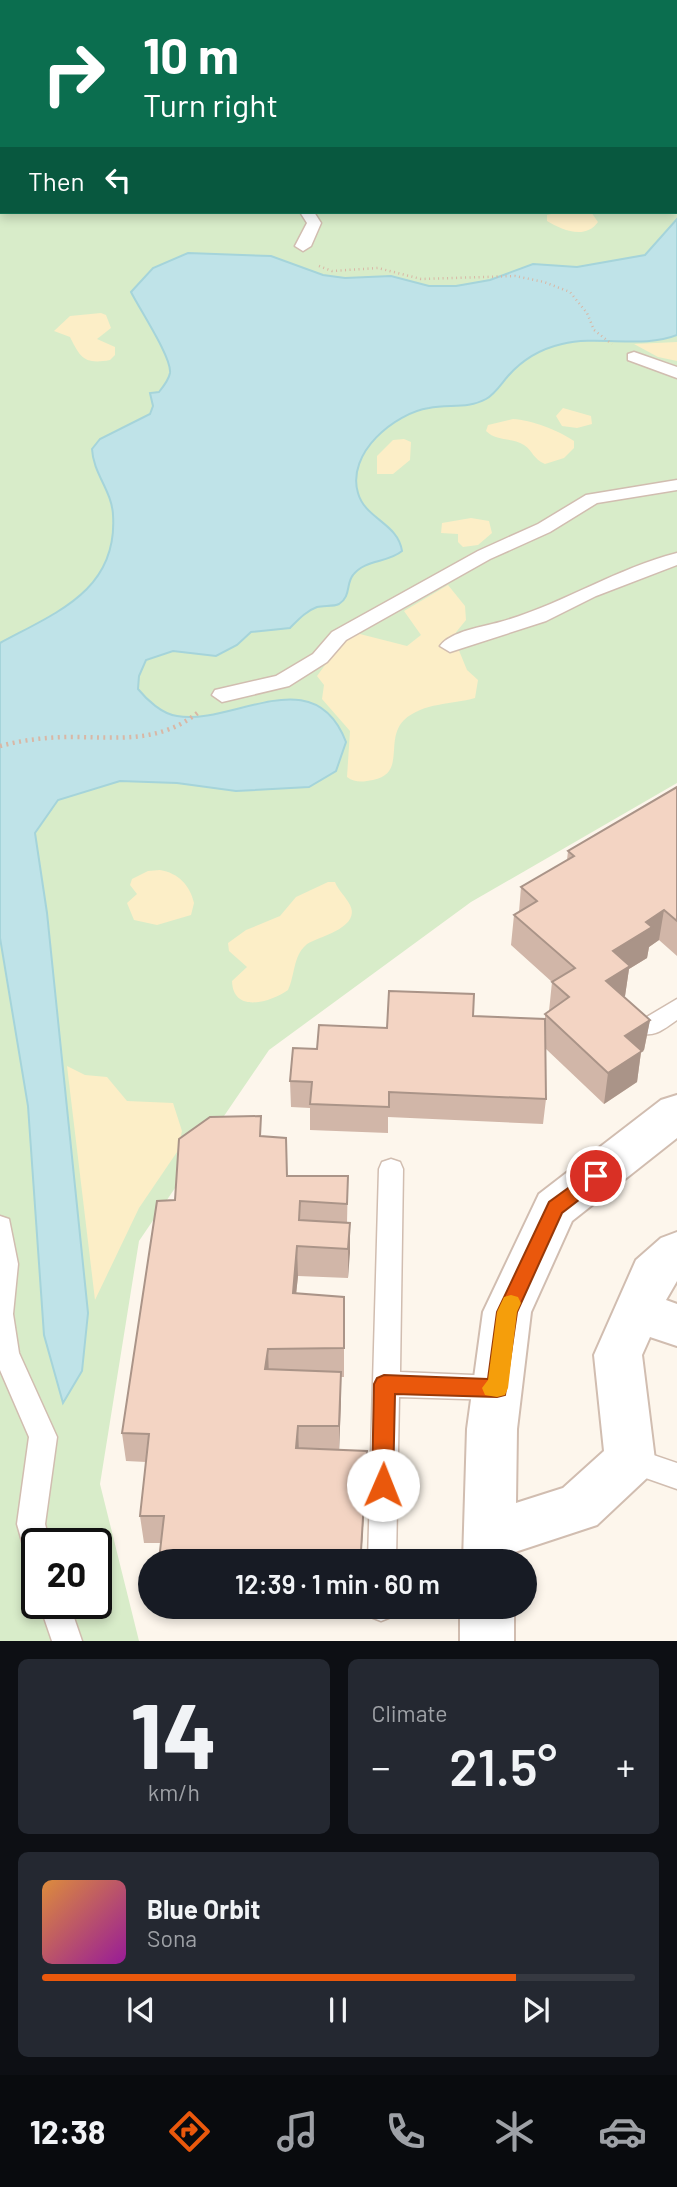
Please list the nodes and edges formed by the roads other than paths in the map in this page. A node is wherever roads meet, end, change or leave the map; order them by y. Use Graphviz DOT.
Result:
graph roads {
  1 [pos="308,214"];
  2 [pos="303,246"];
  3 [pos="634,357"];
  4 [pos="677,373"];
  5 [pos="677,485"];
  6 [pos="677,559"];
  7 [pos="450,646"];
  8 [pos="222,695"];
  9 [pos="677,1008"];
  10 [pos="648,1027"];
  11 [pos="677,1113"];
  12 [pos="391,1169"];
  13 [pos="0,1227"];
  14 [pos="677,1252"];
  15 [pos="0,1315"];
  16 [pos="657,1318"];
  17 [pos="384,1384"];
  18 [pos="497,1388"];
  19 [pos="630,1460"];
  20 [pos="677,1476"];
  21 [pos="32,1528"];
  22 [pos="489,1548"];
  23 [pos="382,1549"];
  24 [pos="59,1619"];
  25 [pos="488,1619"];
  26 [pos="67,1641"];
  27 [pos="487,1641"];
  1 -- 2 [label="lane"];
  3 -- 4 [label="lane"];
  5 -- 8 [label="lane"];
  6 -- 7 [label="lane"];
  9 -- 10 [label="lane"];
  11 -- 18 [label="street"];
  12 -- 17 [label="lane"];
  13 -- 15 [label="lane"];
  14 -- 16 [label="street"];
  15 -- 21 [label="lane"];
  16 -- 19 [label="street"];
  17 -- 18 [label="lane"];
  17 -- 23 [label="lane"];
  18 -- 22 [label="street"];
  19 -- 20 [label="lane"];
  19 -- 22 [label="street"];
  24 -- 26 [label="lane"];
  25 -- 27 [label="street"];
}
